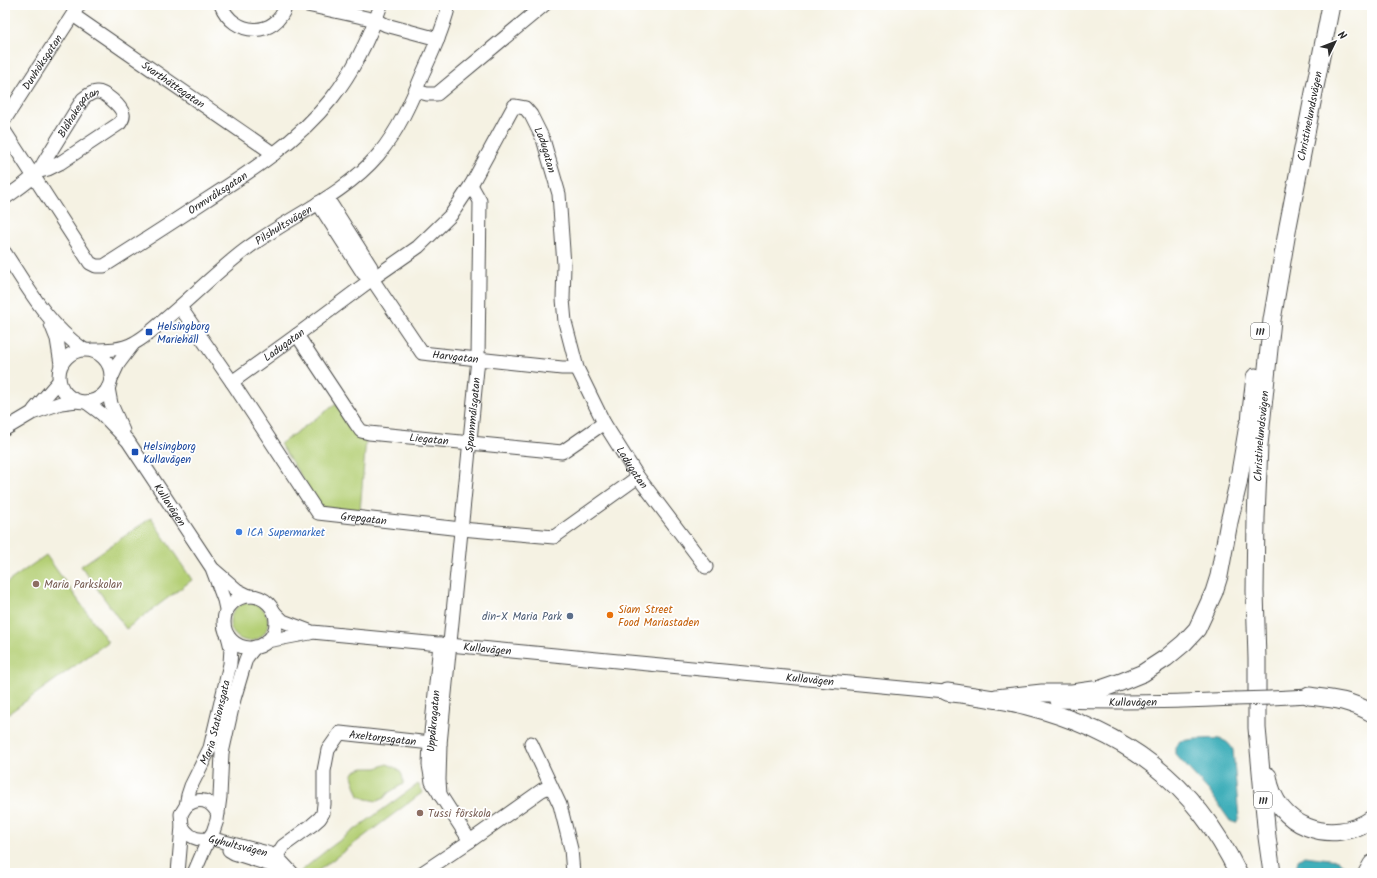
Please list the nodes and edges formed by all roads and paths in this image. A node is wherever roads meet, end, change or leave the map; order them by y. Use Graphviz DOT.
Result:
graph roads {
  1 [pos="220,5"];
  2 [pos="286,5"];
  3 [pos="307,5"];
  4 [pos="381,5"];
  5 [pos="449,5"];
  6 [pos="544,5"];
  7 [pos="1320,5"];
  8 [pos="1331,5"];
  9 [pos="76,10"];
  10 [pos="376,20"];
  11 [pos="440,35"];
  12 [pos="416,91"];
  13 [pos="5,119"];
  14 [pos="5,132"];
  15 [pos="274,154"];
  16 [pos="36,173"];
  17 [pos="471,185"];
  18 [pos="5,187"];
  19 [pos="5,198"];
  20 [pos="322,201"];
  21 [pos="5,253"];
  22 [pos="372,278"];
  23 [pos="180,307"];
  24 [pos="49,319"];
  25 [pos="297,335"];
  26 [pos="133,344"];
  27 [pos="87,350"];
  28 [pos="478,359"];
  29 [pos="61,364"];
  30 [pos="577,368"];
  31 [pos="59,381"];
  32 [pos="232,382"];
  33 [pos="110,384"];
  34 [pos="81,401"];
  35 [pos="1251,411"];
  36 [pos="32,412"];
  37 [pos="604,423"];
  38 [pos="5,429"];
  39 [pos="128,441"];
  40 [pos="470,443"];
  41 [pos="638,478"];
  42 [pos="461,529"];
  43 [pos="706,567"];
  44 [pos="212,568"];
  45 [pos="249,596"];
  46 [pos="226,609"];
  47 [pos="274,612"];
  48 [pos="312,632"];
  49 [pos="228,636"];
  50 [pos="261,644"];
  51 [pos="446,645"];
  52 [pos="1257,659"];
  53 [pos="946,692"];
  54 [pos="1309,696"];
  55 [pos="996,698"];
  56 [pos="1372,701"];
  57 [pos="1372,713"];
  58 [pos="531,743"];
  59 [pos="435,744"];
  60 [pos="552,789"];
  61 [pos="186,806"];
  62 [pos="218,814"];
  63 [pos="1372,819"];
  64 [pos="182,826"];
  65 [pos="209,838"];
  66 [pos="470,841"];
  67 [pos="1372,864"];
  68 [pos="276,865"];
  69 [pos="178,873"];
  70 [pos="194,873"];
  71 [pos="292,873"];
  72 [pos="422,873"];
  73 [pos="573,873"];
  74 [pos="1238,873"];
  75 [pos="1263,873"];
  76 [pos="1272,873"];
  77 [pos="1367,873"];
  1 -- 2 [label="street"];
  3 -- 10 [label="street"];
  4 -- 10 [label="street, Ormvråksgatan"];
  5 -- 11 [label="street, Pilshultsvägen"];
  6 -- 12 [label="street"];
  7 -- 35 [label="main road, Christinelundsvägen / 111"];
  8 -- 52 [label="main road, Christinelundsvägen / 111"];
  9 -- 13 [label="street, Duvhöksgatan"];
  9 -- 15 [label="street, Svarthättegatan"];
  10 -- 11 [label="street"];
  10 -- 15 [label="street, Ormvråksgatan"];
  11 -- 12 [label="street, Pilshultsvägen"];
  12 -- 20 [label="street, Pilshultsvägen"];
  14 -- 16 [label="street"];
  15 -- 16 [label="street, Ormvråksgatan"];
  16 -- 16 [label="street, Blåhakegatan"];
  16 -- 18 [label="street"];
  16 -- 19 [label="street"];
  17 -- 22 [label="street, Ladugatan"];
  17 -- 28 [label="street, Spannmålsgatan"];
  17 -- 30 [label="street, Ladugatan"];
  20 -- 22 [label="street, Harvgatan"];
  20 -- 23 [label="street, Pilshultsvägen"];
  21 -- 24 [label="street"];
  22 -- 25 [label="street, Ladugatan"];
  22 -- 28 [label="street, Harvgatan"];
  23 -- 26 [label="street, Pilshultsvägen"];
  23 -- 32 [label="street, Grepgatan"];
  24 -- 27 [label="street"];
  24 -- 29 [label="street"];
  25 -- 32 [label="street, Ladugatan"];
  25 -- 40 [label="street, Liegatan"];
  26 -- 27 [label="street, Pilshultsvägen"];
  26 -- 33 [label="street, Pilshultsvägen"];
  27 -- 29 [label="street"];
  27 -- 33 [label="street"];
  28 -- 30 [label="street, Harvgatan"];
  28 -- 40 [label="street, Spannmålsgatan"];
  29 -- 31 [label="street"];
  30 -- 37 [label="street, Ladugatan"];
  31 -- 34 [label="street"];
  31 -- 36 [label="street"];
  32 -- 42 [label="street, Grepgatan"];
  33 -- 34 [label="street"];
  33 -- 39 [label="street, Kullavägen"];
  34 -- 36 [label="street"];
  34 -- 39 [label="street, Kullavägen"];
  35 -- 55 [label="main road"];
  35 -- 75 [label="main road, Christinelundsvägen / 111"];
  36 -- 38 [label="street"];
  37 -- 40 [label="street, Liegatan"];
  37 -- 41 [label="street, Ladugatan"];
  39 -- 44 [label="street, Kullavägen"];
  40 -- 42 [label="street, Spannmålsgatan"];
  41 -- 42 [label="street, Grepgatan"];
  41 -- 43 [label="street, Ladugatan"];
  42 -- 51 [label="street, Spannmålsgatan"];
  44 -- 45 [label="street, Kullavägen"];
  44 -- 46 [label="street, Kullavägen"];
  45 -- 46 [label="street"];
  45 -- 47 [label="street, Kullavägen"];
  46 -- 49 [label="street, Kullavägen"];
  47 -- 48 [label="street, Kullavägen"];
  47 -- 50 [label="street"];
  48 -- 50 [label="street, Kullavägen"];
  48 -- 51 [label="street, Kullavägen"];
  49 -- 50 [label="street, Kullavägen"];
  49 -- 61 [label="street, Maria Stationsgata"];
  50 -- 62 [label="street, Maria Stationsgata"];
  51 -- 53 [label="street, Kullavägen"];
  51 -- 59 [label="street, Uppåkragatan"];
  52 -- 63 [label="main road"];
  52 -- 76 [label="main road, Christinelundsvägen / 111"];
  53 -- 55 [label="street, Kullavägen"];
  53 -- 74 [label="main road"];
  54 -- 55 [label="street, Kullavägen, bridge"];
  54 -- 56 [label="main road"];
  54 -- 57 [label="main road"];
  58 -- 60 [label="street"];
  59 -- 66 [label="street, Uppåkragatan"];
  59 -- 68 [label="street, Axeltorpsgatan"];
  60 -- 66 [label="street"];
  60 -- 73 [label="street"];
  61 -- 62 [label="street"];
  61 -- 64 [label="street, Maria Stationsgata"];
  62 -- 65 [label="street, Maria Stationsgata"];
  64 -- 65 [label="street"];
  64 -- 69 [label="street, Maria Stationsgata"];
  65 -- 68 [label="street, Gyhultsvägen"];
  65 -- 70 [label="street, Maria Stationsgata"];
  66 -- 72 [label="street"];
  67 -- 77 [label="main road"];
  68 -- 71 [label="street, Gyhultsvägen"];
}
